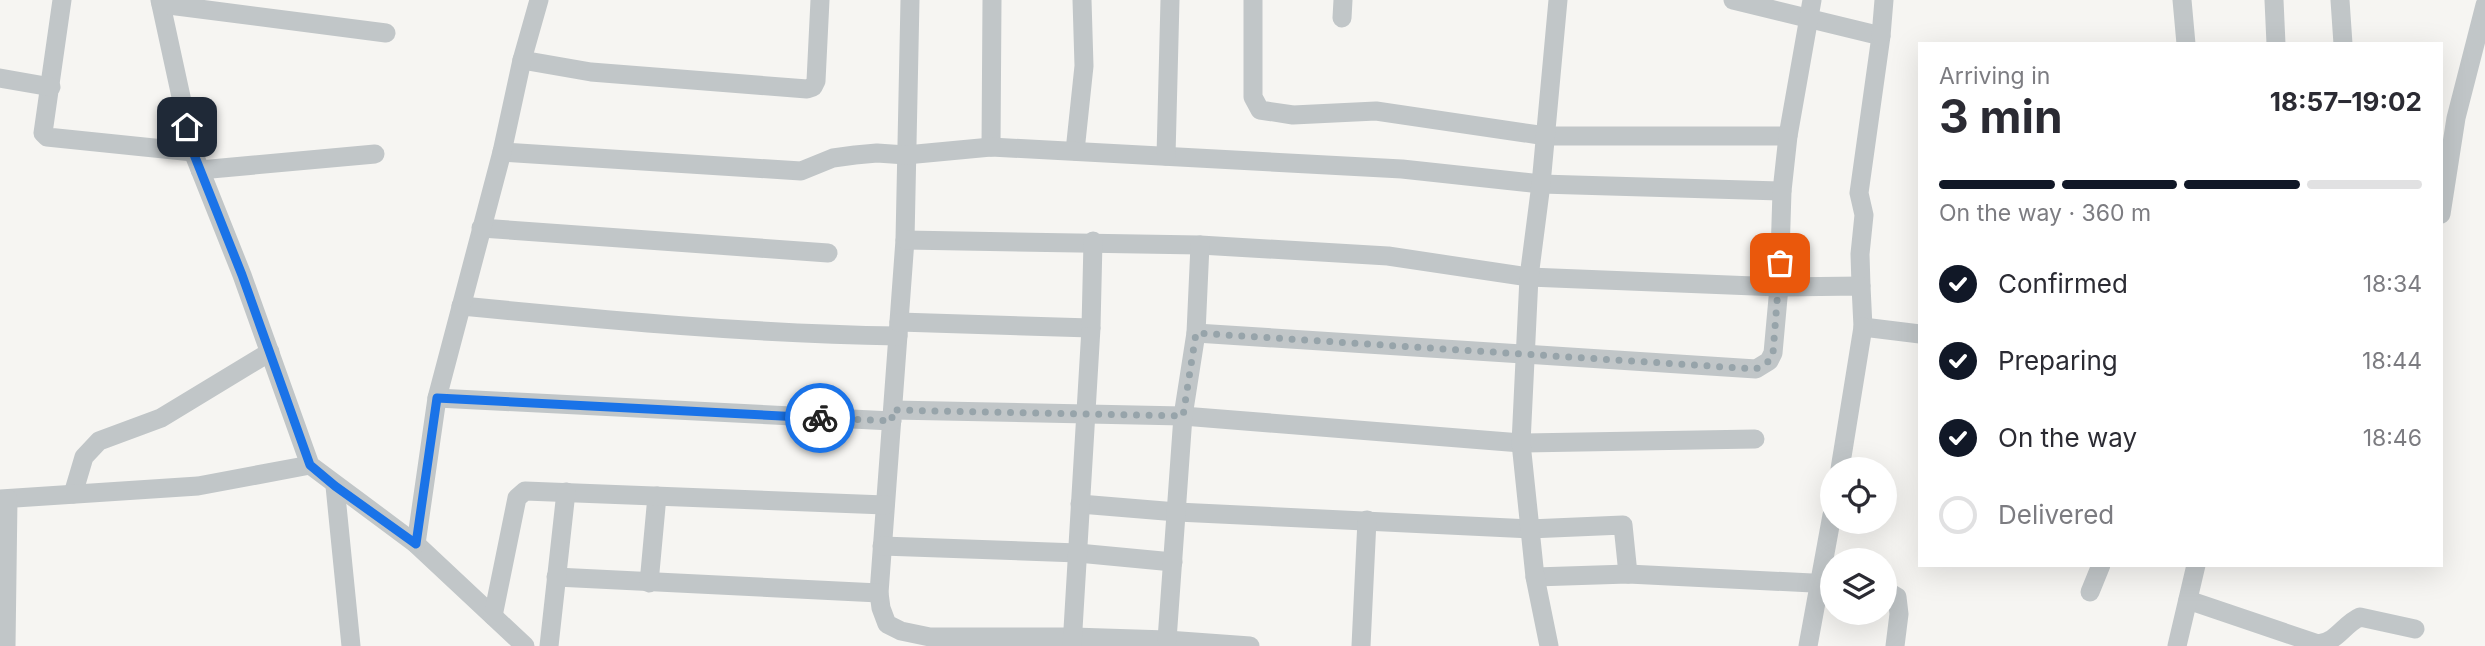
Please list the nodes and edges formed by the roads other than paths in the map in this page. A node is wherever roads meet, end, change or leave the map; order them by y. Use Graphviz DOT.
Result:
graph roads {
  1 [pos="62,0"];
  2 [pos="539,0"];
  3 [pos="820,0"];
  4 [pos="910,0"];
  5 [pos="992,0"];
  6 [pos="1082,0"];
  7 [pos="1170,0"];
  8 [pos="1254,0"];
  9 [pos="1558,0"];
  10 [pos="1736,0"];
  11 [pos="1884,0"];
  12 [pos="2182,0"];
  13 [pos="2274,0"];
  14 [pos="2340,0"];
  15 [pos="160,2"];
  16 [pos="2485,5"];
  17 [pos="1811,10"];
  18 [pos="386,33"];
  19 [pos="1881,36"];
  20 [pos="2186,42"];
  21 [pos="2276,42"];
  22 [pos="2343,42"];
  23 [pos="522,60"];
  24 [pos="0,78"];
  25 [pos="51,87"];
  26 [pos="1546,136"];
  27 [pos="1788,136"];
  28 [pos="991,147"];
  29 [pos="1075,151"];
  30 [pos="502,152"];
  31 [pos="375,154"];
  32 [pos="906,155"];
  33 [pos="1166,156"];
  34 [pos="196,161"];
  35 [pos="1541,184"];
  36 [pos="1782,191"];
  37 [pos="2443,201"];
  38 [pos="481,228"];
  39 [pos="905,240"];
  40 [pos="1093,242"];
  41 [pos="1200,245"];
  42 [pos="828,253"];
  43 [pos="1529,277"];
  44 [pos="1861,286"];
  45 [pos="1779,287"];
  46 [pos="461,306"];
  47 [pos="1863,327"];
  48 [pos="1091,328"];
  49 [pos="898,329"];
  50 [pos="1196,333"];
  51 [pos="1918,334"];
  52 [pos="270,352"];
  53 [pos="1524,354"];
  54 [pos="437,398"];
  55 [pos="1084,415"];
  56 [pos="892,416"];
  57 [pos="1183,416"];
  58 [pos="1755,439"];
  59 [pos="1521,443"];
  60 [pos="1842,457"];
  61 [pos="310,465"];
  62 [pos="335,486"];
  63 [pos="566,492"];
  64 [pos="73,494"];
  65 [pos="657,496"];
  66 [pos="4,499"];
  67 [pos="1080,504"];
  68 [pos="885,505"];
  69 [pos="1177,512"];
  70 [pos="1367,520"];
  71 [pos="1529,529"];
  72 [pos="416,544"];
  73 [pos="882,546"];
  74 [pos="1078,553"];
  75 [pos="1173,562"];
  76 [pos="2100,567"];
  77 [pos="2196,567"];
  78 [pos="1628,574"];
  79 [pos="556,577"];
  80 [pos="1535,577"];
  81 [pos="649,583"];
  82 [pos="1820,584"];
  83 [pos="879,593"];
  84 [pos="2090,593"];
  85 [pos="1897,597"];
  86 [pos="2188,600"];
  87 [pos="1820,607"];
  88 [pos="493,616"];
  89 [pos="2415,629"];
  90 [pos="1073,641"];
  91 [pos="1175,642"];
  92 [pos="6,646"];
  93 [pos="351,646"];
  94 [pos="525,646"];
  95 [pos="549,646"];
  96 [pos="1250,646"];
  97 [pos="1361,646"];
  98 [pos="1549,646"];
  99 [pos="1808,646"];
  100 [pos="1895,646"];
  101 [pos="2177,646"];
  1 -- 25 [label="street"];
  2 -- 23 [label="street"];
  3 -- 23 [label="street"];
  4 -- 32 [label="street"];
  5 -- 28 [label="street"];
  6 -- 29 [label="street"];
  7 -- 33 [label="street"];
  8 -- 26 [label="street"];
  9 -- 26 [label="street"];
  10 -- 17 [label="street"];
  11 -- 19 [label="street"];
  12 -- 20 [label="street"];
  13 -- 21 [label="street"];
  14 -- 22 [label="street"];
  15 -- 18 [label="street"];
  15 -- 34 [label="street"];
  16 -- 37 [label="street"];
  17 -- 19 [label="street"];
  17 -- 27 [label="street"];
  19 -- 44 [label="street"];
  23 -- 30 [label="street"];
  24 -- 25 [label="street"];
  25 -- 34 [label="street"];
  26 -- 27 [label="street"];
  26 -- 35 [label="street"];
  27 -- 36 [label="street"];
  28 -- 29 [label="street"];
  28 -- 32 [label="street"];
  29 -- 33 [label="street"];
  30 -- 32 [label="street"];
  30 -- 38 [label="street"];
  31 -- 34 [label="street"];
  32 -- 39 [label="street"];
  33 -- 35 [label="street"];
  34 -- 52 [label="street"];
  35 -- 36 [label="street"];
  35 -- 43 [label="street"];
  36 -- 45 [label="street"];
  38 -- 42 [label="street"];
  38 -- 46 [label="street"];
  39 -- 40 [label="street"];
  39 -- 49 [label="street"];
  40 -- 41 [label="street"];
  40 -- 48 [label="street"];
  41 -- 43 [label="street"];
  41 -- 50 [label="street"];
  43 -- 45 [label="street"];
  43 -- 53 [label="street"];
  44 -- 45 [label="street"];
  44 -- 47 [label="street"];
  45 -- 53 [label="street"];
  46 -- 49 [label="street"];
  46 -- 54 [label="street"];
  47 -- 51 [label="street"];
  47 -- 60 [label="street"];
  48 -- 49 [label="street"];
  48 -- 55 [label="street"];
  49 -- 56 [label="street"];
  50 -- 53 [label="street"];
  50 -- 57 [label="street"];
  52 -- 61 [label="street"];
  52 -- 64 [label="street"];
  53 -- 59 [label="street"];
  54 -- 56 [label="street"];
  54 -- 72 [label="street"];
  55 -- 56 [label="street"];
  55 -- 57 [label="street"];
  55 -- 67 [label="street"];
  56 -- 68 [label="street"];
  57 -- 59 [label="street"];
  57 -- 69 [label="street"];
  58 -- 59 [label="street"];
  59 -- 71 [label="street"];
  61 -- 62 [label="street"];
  61 -- 64 [label="street"];
  62 -- 72 [label="street"];
  62 -- 93 [label="street"];
  63 -- 65 [label="street"];
  63 -- 79 [label="street"];
  63 -- 88 [label="street"];
  64 -- 66 [label="street"];
  65 -- 68 [label="street"];
  65 -- 81 [label="street"];
  66 -- 92 [label="street"];
  67 -- 69 [label="street"];
  67 -- 74 [label="street"];
  68 -- 73 [label="street"];
  69 -- 70 [label="street"];
  69 -- 75 [label="street"];
  70 -- 71 [label="street"];
  70 -- 97 [label="street"];
  71 -- 78 [label="street"];
  71 -- 80 [label="street"];
  72 -- 88 [label="street"];
  73 -- 74 [label="street"];
  73 -- 83 [label="street"];
  74 -- 75 [label="street"];
  74 -- 90 [label="street"];
  75 -- 91 [label="street"];
  76 -- 84 [label="street"];
  77 -- 86 [label="street"];
  78 -- 80 [label="street"];
  78 -- 82 [label="street"];
  79 -- 81 [label="street"];
  79 -- 95 [label="street"];
  80 -- 98 [label="street"];
  81 -- 83 [label="street"];
  83 -- 90 [label="street"];
  85 -- 100 [label="street"];
  86 -- 89 [label="street"];
  86 -- 101 [label="street"];
  87 -- 99 [label="street"];
  88 -- 94 [label="street"];
  90 -- 91 [label="street"];
  91 -- 96 [label="street"];
}
